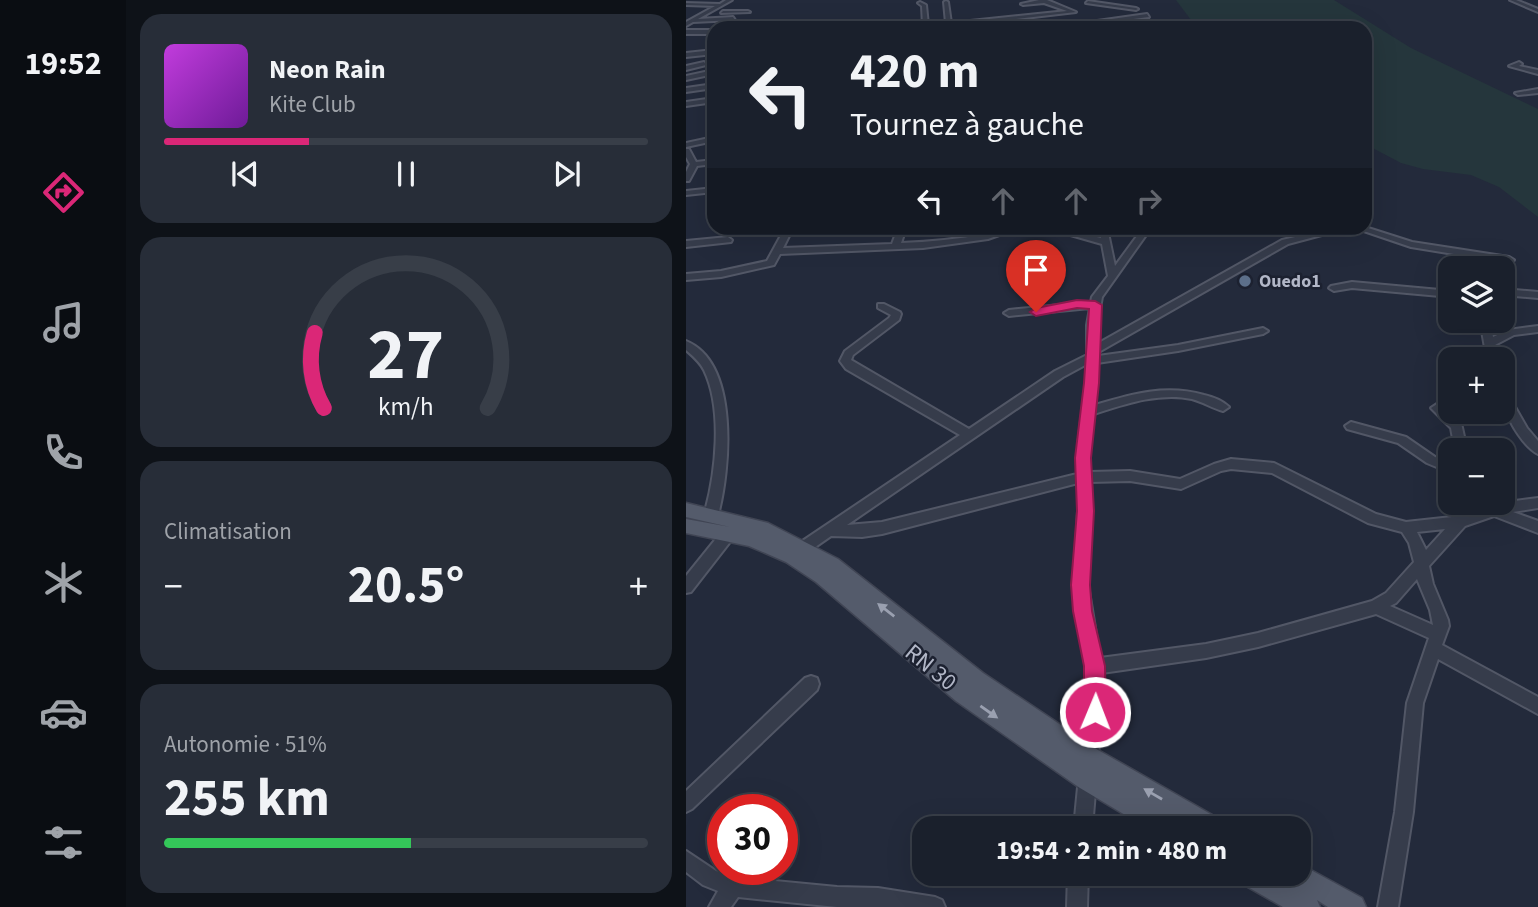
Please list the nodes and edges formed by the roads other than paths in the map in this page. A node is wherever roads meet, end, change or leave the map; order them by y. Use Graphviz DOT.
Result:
graph roads {
  1 [pos="730,0"];
  2 [pos="1512,0"];
  3 [pos="1043,1"];
  4 [pos="1063,1"];
  5 [pos="946,2"];
  6 [pos="1086,3"];
  7 [pos="686,4"];
  8 [pos="920,4"];
  9 [pos="1023,4"];
  10 [pos="720,5"];
  11 [pos="1055,5"];
  12 [pos="1136,9"];
  13 [pos="1072,11"];
  14 [pos="1538,11"];
  15 [pos="686,12"];
  16 [pos="708,12"];
  17 [pos="748,12"];
  18 [pos="1147,16"];
  19 [pos="733,19"];
  20 [pos="1013,20"];
  21 [pos="707,21"];
  22 [pos="710,21"];
  23 [pos="926,21"];
  24 [pos="948,21"];
  25 [pos="1000,21"];
  26 [pos="1083,21"];
  27 [pos="1118,21"];
  28 [pos="688,23"];
  29 [pos="707,28"];
  30 [pos="686,32"];
  31 [pos="704,32"];
  32 [pos="707,32"];
  33 [pos="707,53"];
  34 [pos="686,55"];
  35 [pos="705,64"];
  36 [pos="1519,64"];
  37 [pos="686,68"];
  38 [pos="1538,72"];
  39 [pos="707,74"];
  40 [pos="686,78"];
  41 [pos="707,87"];
  42 [pos="686,90"];
  43 [pos="1538,91"];
  44 [pos="1518,93"];
  45 [pos="707,101"];
  46 [pos="686,104"];
  47 [pos="707,140"];
  48 [pos="686,145"];
  49 [pos="686,151"];
  50 [pos="707,162"];
  51 [pos="694,163"];
  52 [pos="686,179"];
  53 [pos="707,191"];
  54 [pos="686,193"];
  55 [pos="1372,232"];
  56 [pos="786,235"];
  57 [pos="900,235"];
  58 [pos="987,235"];
  59 [pos="1077,235"];
  60 [pos="1104,235"];
  61 [pos="1142,235"];
  62 [pos="1314,235"];
  63 [pos="728,240"];
  64 [pos="1104,242"];
  65 [pos="686,244"];
  66 [pos="896,246"];
  67 [pos="778,251"];
  68 [pos="1479,254"];
  69 [pos="1489,256"];
  70 [pos="1112,275"];
  71 [pos="686,277"];
  72 [pos="1334,288"];
  73 [pos="1438,293"];
  74 [pos="1515,293"];
  75 [pos="1538,295"];
  76 [pos="1095,305"];
  77 [pos="881,306"];
  78 [pos="1009,313"];
  79 [pos="1538,329"];
  80 [pos="1263,331"];
  81 [pos="1487,333"];
  82 [pos="686,344"];
  83 [pos="1489,344"];
  84 [pos="1490,347"];
  85 [pos="1093,355"];
  86 [pos="1223,407"];
  87 [pos="1437,408"];
  88 [pos="1089,411"];
  89 [pos="1515,416"];
  90 [pos="1351,426"];
  91 [pos="970,435"];
  92 [pos="1459,438"];
  93 [pos="1538,449"];
  94 [pos="1438,463"];
  95 [pos="1083,477"];
  96 [pos="1538,503"];
  97 [pos="1515,505"];
  98 [pos="686,510"];
  99 [pos="711,515"];
  100 [pos="1465,515"];
  101 [pos="1478,515"];
  102 [pos="1513,515"];
  103 [pos="1464,521"];
  104 [pos="686,526"];
  105 [pos="1538,527"];
  106 [pos="1406,528"];
  107 [pos="832,531"];
  108 [pos="728,534"];
  109 [pos="803,548"];
  110 [pos="1423,564"];
  111 [pos="686,587"];
  112 [pos="1376,607"];
  113 [pos="1436,641"];
  114 [pos="1094,666"];
  115 [pos="811,684"];
  116 [pos="1538,706"];
  117 [pos="1090,758"];
  118 [pos="1088,780"];
  119 [pos="686,803"];
  120 [pos="1084,816"];
  121 [pos="1150,816"];
  122 [pos="1192,816"];
  123 [pos="686,860"];
  124 [pos="1311,883"];
  125 [pos="1078,886"];
  126 [pos="1271,886"];
  127 [pos="733,887"];
  128 [pos="719,907"];
  129 [pos="935,907"];
  130 [pos="1077,907"];
  131 [pos="1307,907"];
  132 [pos="1353,907"];
  133 [pos="1388,907"];
  1 -- 10 [label="street"];
  2 -- 14 [label="street"];
  3 -- 9 [label="street"];
  3 -- 11 [label="street"];
  4 -- 11 [label="street"];
  5 -- 24 [label="street"];
  6 -- 12 [label="street"];
  6 -- 13 [label="street"];
  7 -- 10 [label="street"];
  8 -- 23 [label="street"];
  10 -- 16 [label="street"];
  11 -- 13 [label="street"];
  13 -- 20 [label="street"];
  13 -- 26 [label="street"];
  15 -- 16 [label="street"];
  16 -- 17 [label="street"];
  16 -- 28 [label="street"];
  18 -- 27 [label="street"];
  19 -- 22 [label="street"];
  20 -- 25 [label="street"];
  21 -- 28 [label="street"];
  29 -- 31 [label="street"];
  30 -- 31 [label="street"];
  31 -- 32 [label="street"];
  33 -- 34 [label="street"];
  35 -- 37 [label="street"];
  36 -- 38 [label="street"];
  39 -- 40 [label="street"];
  41 -- 42 [label="street"];
  43 -- 44 [label="street"];
  45 -- 46 [label="street"];
  47 -- 48 [label="street"];
  49 -- 51 [label="street"];
  50 -- 51 [label="street"];
  51 -- 52 [label="street"];
  53 -- 54 [label="street"];
  55 -- 68 [label="street"];
  56 -- 67 [label="street"];
  57 -- 66 [label="street"];
  58 -- 66 [label="street"];
  59 -- 64 [label="street"];
  60 -- 64 [label="street"];
  61 -- 70 [label="street"];
  62 -- 85 [label="street"];
  63 -- 65 [label="street"];
  64 -- 70 [label="street"];
  66 -- 67 [label="street"];
  67 -- 71 [label="street"];
  68 -- 69 [label="street"];
  70 -- 76 [label="street"];
  72 -- 73 [label="street"];
  74 -- 75 [label="street"];
  76 -- 78 [label="street"];
  76 -- 85 [label="street"];
  77 -- 91 [label="street"];
  79 -- 83 [label="street"];
  80 -- 85 [label="street"];
  81 -- 83 [label="street"];
  82 -- 99 [label="street"];
  83 -- 84 [label="street"];
  85 -- 88 [label="street"];
  85 -- 91 [label="street"];
  86 -- 88 [label="street"];
  87 -- 92 [label="street"];
  88 -- 95 [label="street"];
  89 -- 93 [label="street"];
  90 -- 94 [label="street"];
  91 -- 107 [label="street"];
  95 -- 106 [label="street"];
  95 -- 107 [label="street"];
  95 -- 114 [label="street"];
  96 -- 97 [label="street"];
  98 -- 99 [label="main road, RN 30"];
  99 -- 109 [label="main road, RN 30"];
  100 -- 103 [label="street"];
  101 -- 103 [label="street"];
  102 -- 105 [label="street"];
  103 -- 106 [label="street"];
  103 -- 110 [label="street"];
  104 -- 108 [label="main road, RN 30 / RN 30"];
  106 -- 110 [label="street"];
  107 -- 109 [label="street"];
  108 -- 111 [label="street"];
  108 -- 118 [label="main road, RN 30 / RN 30, one-way"];
  117 -- 109 [label="main road, RN 30, one-way"];
  110 -- 112 [label="street"];
  110 -- 113 [label="street"];
  112 -- 113 [label="street"];
  112 -- 114 [label="street"];
  113 -- 116 [label="street"];
  113 -- 133 [label="street"];
  114 -- 117 [label="street"];
  115 -- 119 [label="street"];
  117 -- 118 [label="street"];
  122 -- 117 [label="main road, RN 30, one-way"];
  118 -- 120 [label="street"];
  118 -- 121 [label="main road, RN 30 / RN 30"];
  123 -- 127 [label="street"];
  124 -- 132 [label="main road"];
  125 -- 130 [label="street"];
  126 -- 131 [label="main road"];
  127 -- 128 [label="street"];
  127 -- 129 [label="street"];
}
